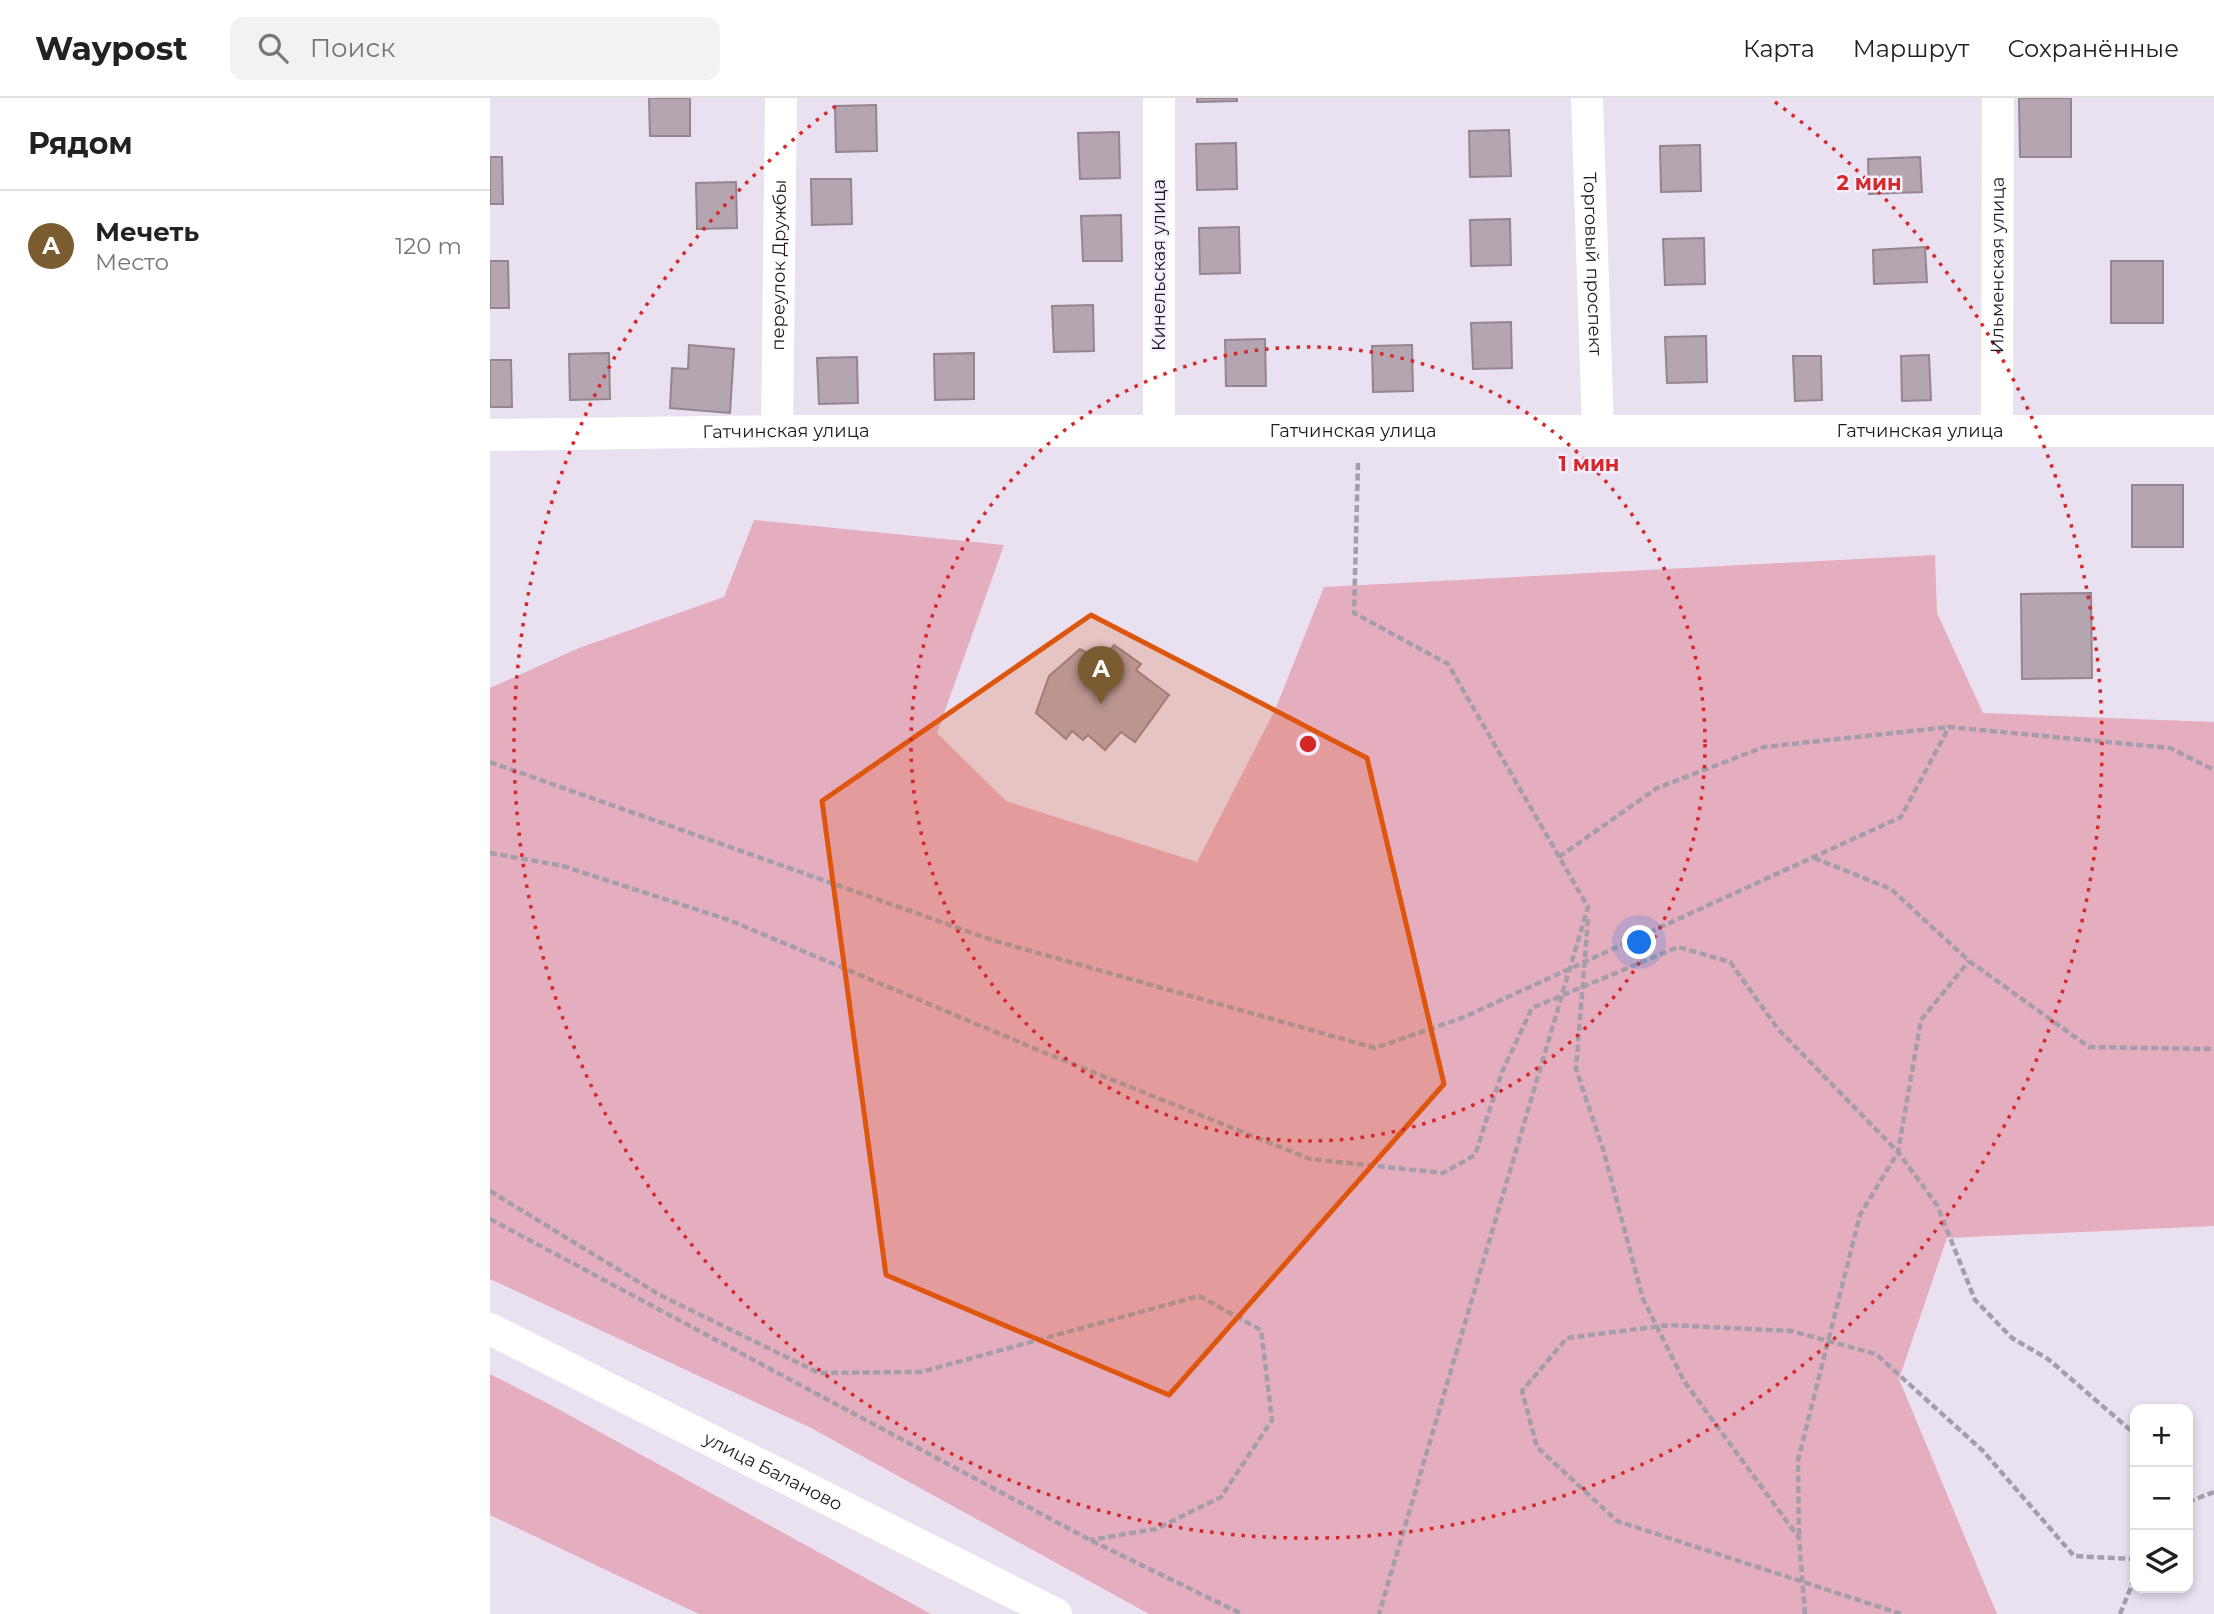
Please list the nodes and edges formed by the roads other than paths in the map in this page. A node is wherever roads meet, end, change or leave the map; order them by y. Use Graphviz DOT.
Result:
graph roads {
  1 [pos="781,98"];
  2 [pos="1159,98"];
  3 [pos="1587,98"];
  4 [pos="1998,98"];
  5 [pos="777,431"];
  6 [pos="1158,431"];
  7 [pos="1598,431"];
  8 [pos="1997,431"];
  9 [pos="2214,431"];
  10 [pos="490,435"];
  11 [pos="490,1329"];
  12 [pos="1056,1614"];
  1 -- 5 [label="street, переулок Дружбы"];
  2 -- 6 [label="street, Кинельская улица"];
  3 -- 7 [label="street, Торговый проспект"];
  4 -- 8 [label="street, Ильменская улица"];
  5 -- 6 [label="street, Гатчинская улица"];
  5 -- 10 [label="street, Гатчинская улица"];
  6 -- 7 [label="street, Гатчинская улица"];
  7 -- 8 [label="street, Гатчинская улица"];
  8 -- 9 [label="street, Гатчинская улица"];
  11 -- 12 [label="street, улица Баланово"];
}
